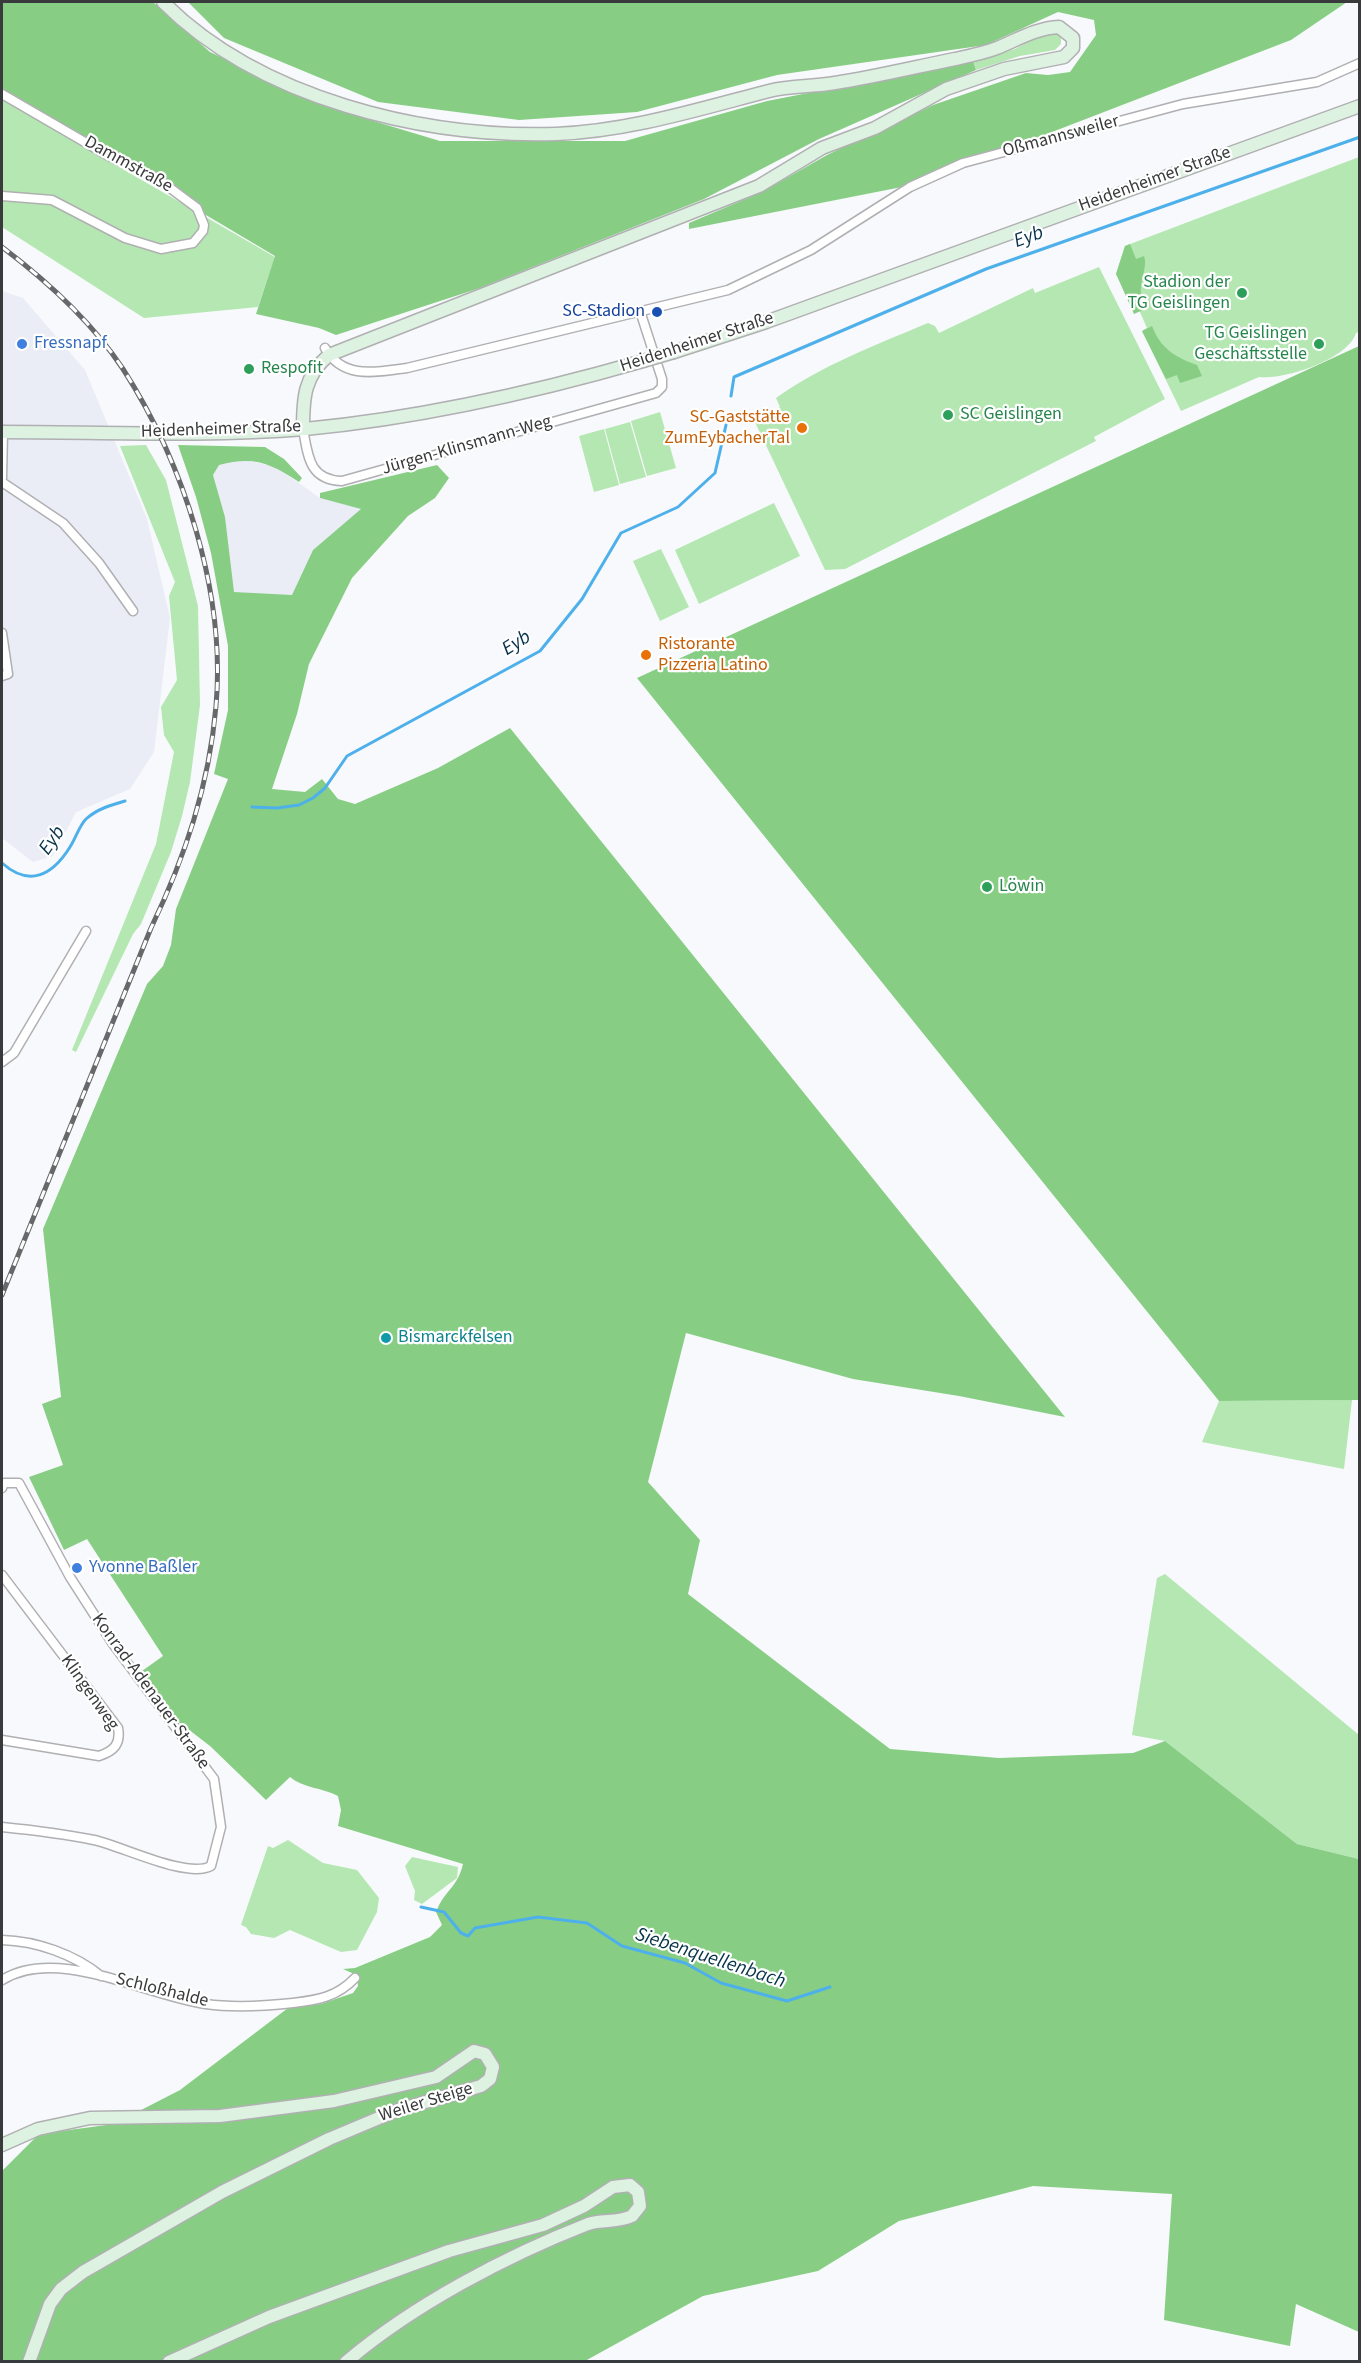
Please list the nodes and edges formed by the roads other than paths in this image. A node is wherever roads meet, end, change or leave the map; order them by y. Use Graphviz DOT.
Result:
graph roads {
  1 [pos="163,2"];
  2 [pos="1359,63"];
  3 [pos="2,93"];
  4 [pos="1359,106"];
  5 [pos="2,196"];
  6 [pos="640,311"];
  7 [pos="327,352"];
  8 [pos="303,429"];
  9 [pos="2,432"];
  10 [pos="2,480"];
  11 [pos="133,611"];
  12 [pos="2,633"];
  13 [pos="2,676"];
  14 [pos="86,931"];
  15 [pos="2,1062"];
  16 [pos="2,1488"];
  17 [pos="2,1575"];
  18 [pos="2,1740"];
  19 [pos="2,1827"];
  20 [pos="2,1940"];
  21 [pos="101,1976"];
  22 [pos="354,1978"];
  23 [pos="2,1980"];
  24 [pos="2,2145"];
  25 [pos="29,2361"];
  26 [pos="169,2361"];
  27 [pos="346,2361"];
  1 -- 7 [label="street"];
  2 -- 6 [label="street, Oßmannsweiler"];
  3 -- 5 [label="street, Dammstraße"];
  4 -- 8 [label="street, Heidenheimer Straße, bridge"];
  6 -- 7 [label="street"];
  6 -- 8 [label="street, Jürgen-Klinsmann-Weg"];
  7 -- 8 [label="street"];
  8 -- 9 [label="street, Heidenheimer Straße"];
  9 -- 10 [label="street, Heidenheimer Straße"];
  10 -- 11 [label="street, Heidenheimer Straße"];
  12 -- 13 [label="street"];
  14 -- 15 [label="street"];
  16 -- 19 [label="street, Konrad-Adenauer-Straße"];
  17 -- 18 [label="street, Klingenweg"];
  20 -- 21 [label="street"];
  21 -- 22 [label="street, Schloßhalde"];
  21 -- 23 [label="street, Schloßhalde"];
  24 -- 25 [label="street, Weiler Steige"];
  26 -- 27 [label="street"];
}
